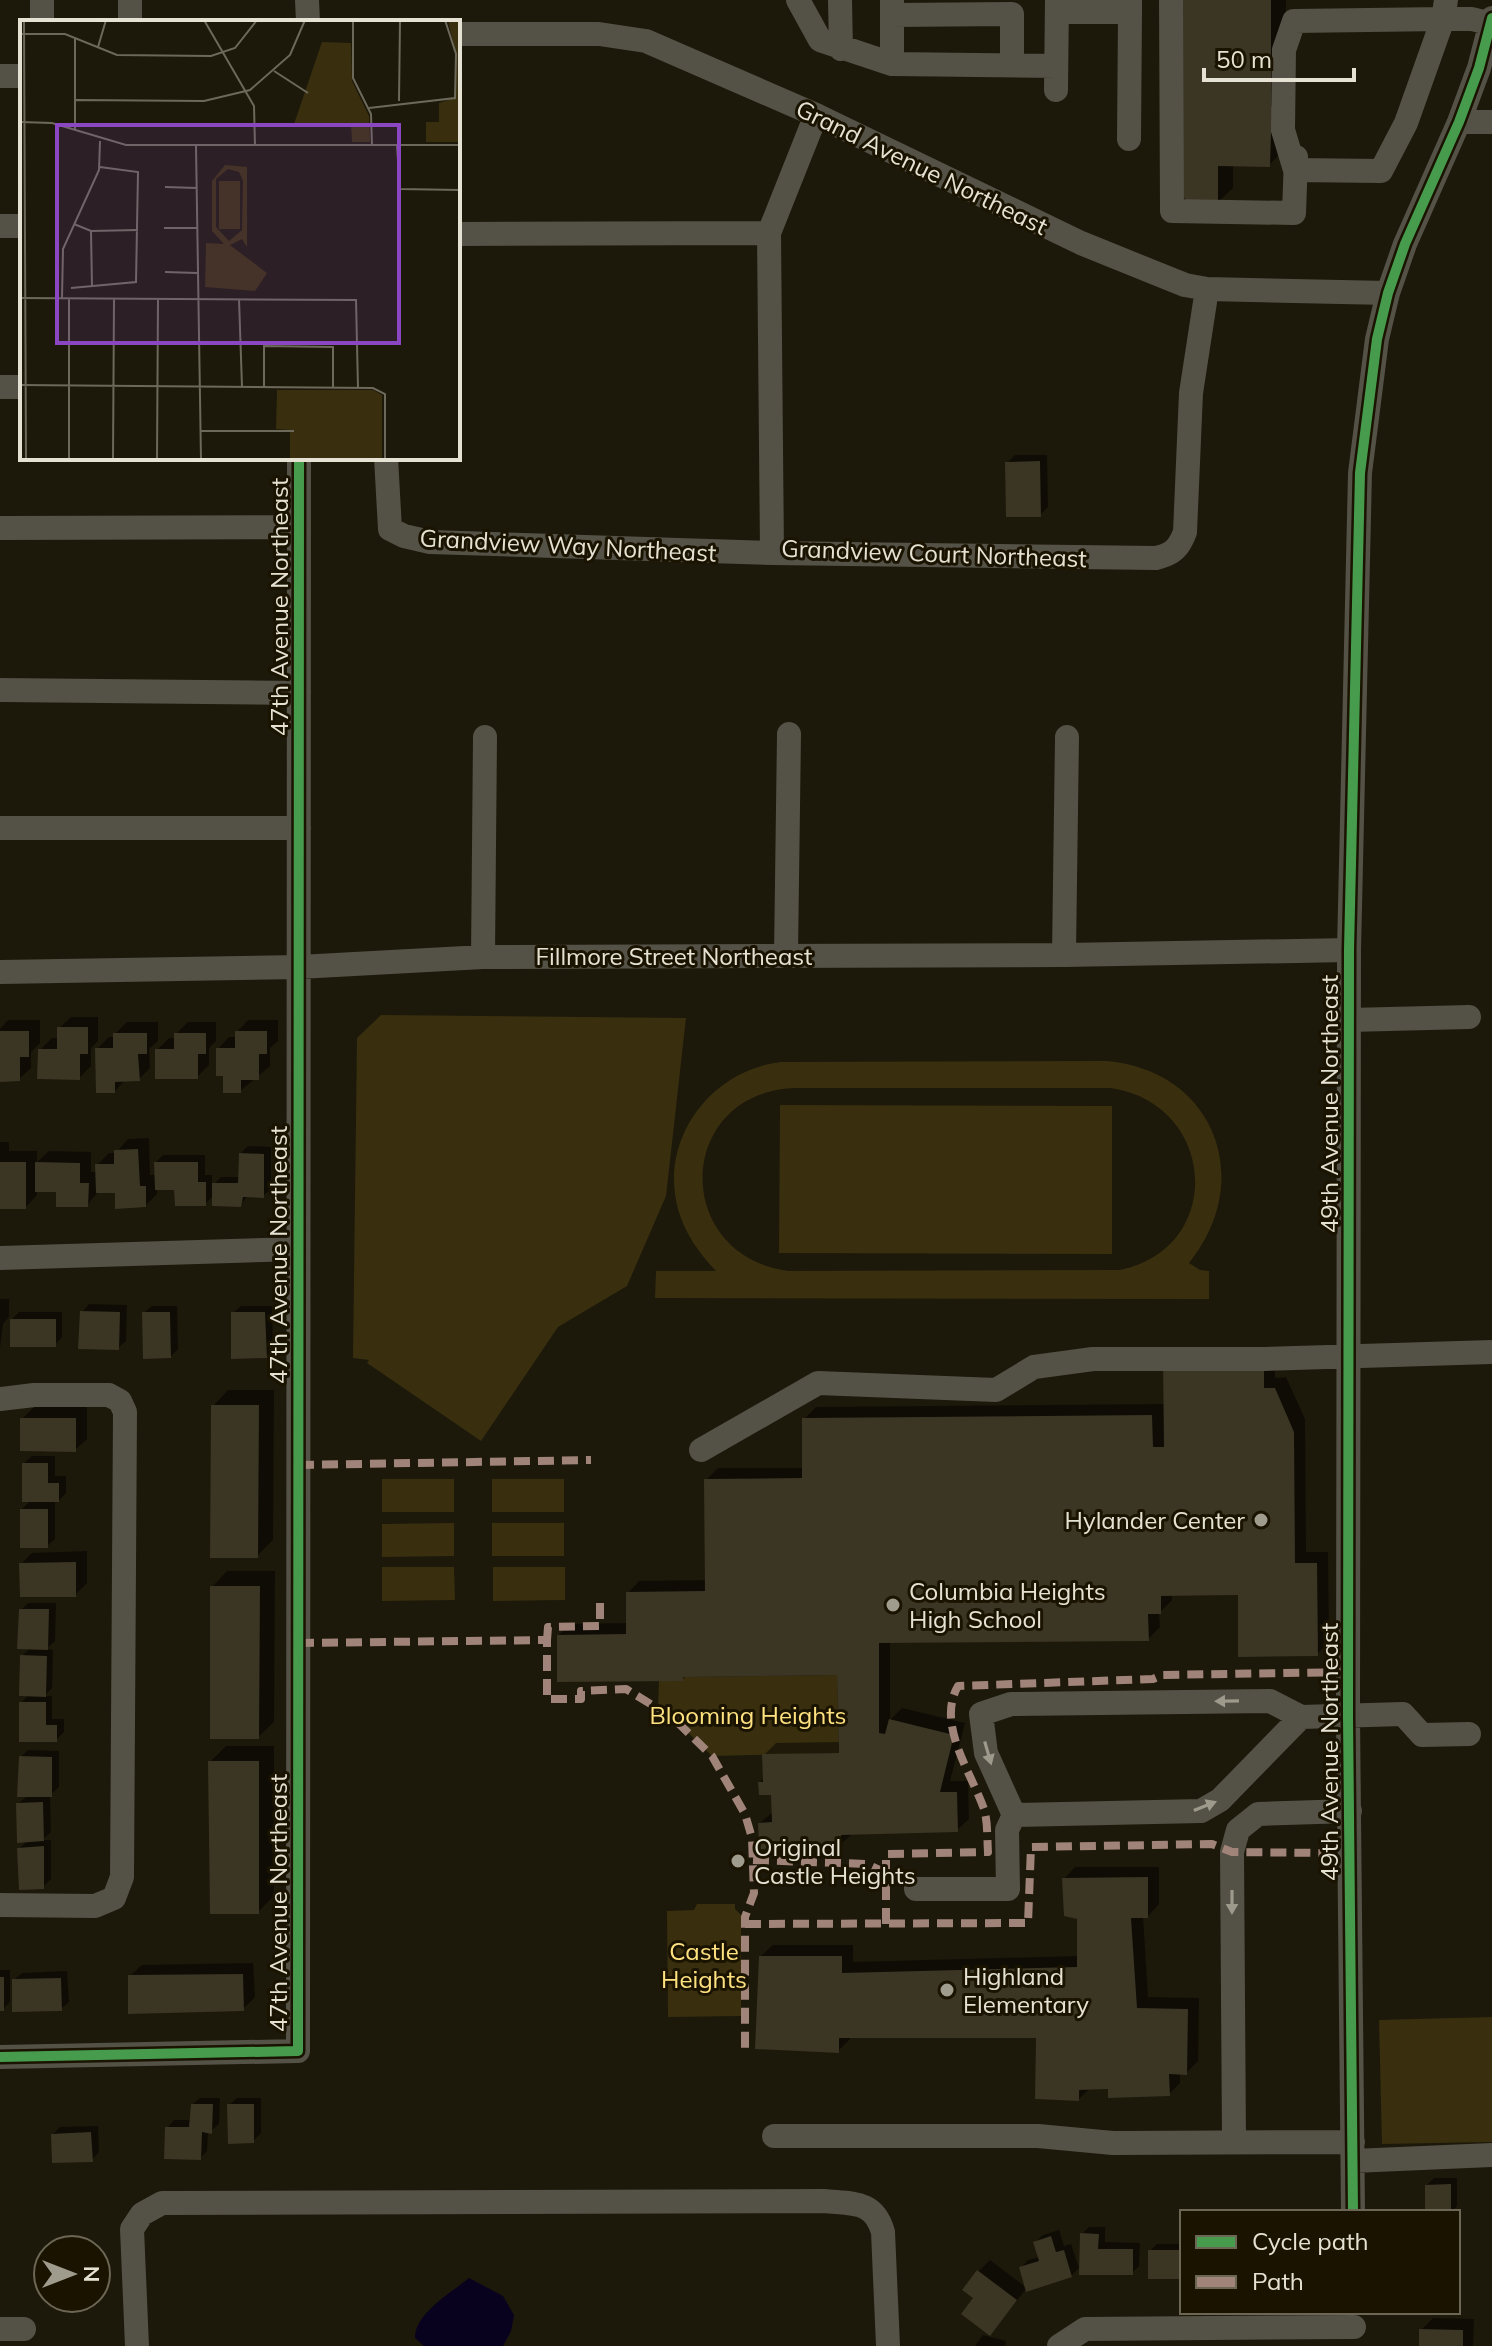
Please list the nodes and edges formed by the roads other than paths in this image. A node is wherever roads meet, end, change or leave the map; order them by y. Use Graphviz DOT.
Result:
graph roads {
  1 [pos="307,0"];
  2 [pos="798,0"];
  3 [pos="1171,0"];
  4 [pos="838,2"];
  5 [pos="1057,6"];
  6 [pos="1130,6"];
  7 [pos="892,8"];
  8 [pos="1445,9"];
  9 [pos="1294,10"];
  10 [pos="308,20"];
  11 [pos="1491,21"];
  12 [pos="460,34"];
  13 [pos="841,49"];
  14 [pos="892,64"];
  15 [pos="1012,65"];
  16 [pos="816,115"];
  17 [pos="1459,122"];
  18 [pos="1492,122"];
  19 [pos="1129,139"];
  20 [pos="1295,170"];
  21 [pos="769,233"];
  22 [pos="460,234"];
  23 [pos="1207,289"];
  24 [pos="1388,293"];
  25 [pos="299,460"];
  26 [pos="386,460"];
  27 [pos="299,527"];
  28 [pos="0,528"];
  29 [pos="772,553"];
  30 [pos="0,690"];
  31 [pos="299,693"];
  32 [pos="789,734"];
  33 [pos="485,737"];
  34 [pos="1067,737"];
  35 [pos="0,828"];
  36 [pos="299,828"];
  37 [pos="1349,950"];
  38 [pos="786,955"];
  39 [pos="1064,955"];
  40 [pos="483,957"];
  41 [pos="299,967"];
  42 [pos="0,972"];
  43 [pos="1469,1017"];
  44 [pos="1349,1020"];
  45 [pos="298,1249"];
  46 [pos="0,1258"];
  47 [pos="1492,1352"];
  48 [pos="1348,1355"];
  49 [pos="0,1399"];
  50 [pos="701,1450"];
  51 [pos="1348,1716"];
  52 [pos="1301,1717"];
  53 [pos="1469,1734"];
  54 [pos="1350,1811"];
  55 [pos="1014,1815"];
  56 [pos="916,1889"];
  57 [pos="0,1905"];
  58 [pos="0,2057"];
  59 [pos="774,2136"];
  60 [pos="1234,2141"];
  61 [pos="1353,2152"];
  62 [pos="1492,2155"];
  63 [pos="1353,2210"];
  64 [pos="1354,2328"];
  65 [pos="137,2346"];
  66 [pos="888,2346"];
  67 [pos="1059,2346"];
  1 -- 10 [label="street"];
  2 -- 13 [label="street"];
  3 -- 20 [label="street"];
  4 -- 13 [label="street"];
  5 -- 6 [label="street"];
  5 -- 15 [label="street"];
  6 -- 19 [label="street"];
  7 -- 14 [label="street"];
  7 -- 15 [label="street"];
  8 -- 9 [label="street"];
  8 -- 11 [label="street"];
  8 -- 20 [label="street"];
  9 -- 20 [label="street"];
  11 -- 17 [label="street, 49th Avenue Northeast"];
  12 -- 16 [label="street, Grand Avenue Northeast"];
  13 -- 14 [label="street"];
  14 -- 15 [label="street"];
  16 -- 21 [label="street, Grandview Court Northeast"];
  16 -- 23 [label="street, Grand Avenue Northeast"];
  17 -- 18 [label="street"];
  17 -- 24 [label="street, 49th Avenue Northeast"];
  21 -- 22 [label="street"];
  21 -- 29 [label="street, Grandview Court Northeast"];
  23 -- 24 [label="street, Grand Avenue Northeast"];
  23 -- 29 [label="street, Grandview Court Northeast"];
  24 -- 37 [label="street, 49th Avenue Northeast"];
  25 -- 27 [label="street, 47th Avenue Northeast"];
  26 -- 29 [label="street, Grandview Way Northeast"];
  27 -- 28 [label="street"];
  27 -- 31 [label="street, 47th Avenue Northeast"];
  30 -- 31 [label="street"];
  31 -- 36 [label="street, 47th Avenue Northeast"];
  32 -- 38 [label="street"];
  33 -- 40 [label="street"];
  34 -- 39 [label="street"];
  35 -- 36 [label="street"];
  36 -- 41 [label="street, 47th Avenue Northeast"];
  37 -- 39 [label="street, Fillmore Street Northeast"];
  37 -- 44 [label="street, 49th Avenue Northeast"];
  38 -- 39 [label="street, Fillmore Street Northeast"];
  38 -- 40 [label="street, Fillmore Street Northeast"];
  40 -- 41 [label="street, Fillmore Street Northeast"];
  41 -- 42 [label="street, Fillmore Street Northeast"];
  41 -- 45 [label="street, 47th Avenue Northeast"];
  43 -- 44 [label="street"];
  44 -- 48 [label="street, 49th Avenue Northeast"];
  45 -- 46 [label="street"];
  45 -- 58 [label="street, 47th Avenue Northeast"];
  47 -- 48 [label="street"];
  48 -- 50 [label="street"];
  48 -- 51 [label="street, 49th Avenue Northeast"];
  49 -- 57 [label="street"];
  51 -- 52 [label="street"];
  51 -- 53 [label="street"];
  51 -- 54 [label="street, 49th Avenue Northeast"];
  55 -- 52 [label="street, one-way"];
  52 -- 55 [label="street, one-way"];
  54 -- 60 [label="street, one-way"];
  54 -- 61 [label="street, 49th Avenue Northeast"];
  55 -- 56 [label="street"];
  59 -- 60 [label="street"];
  60 -- 61 [label="street"];
  61 -- 62 [label="street"];
  61 -- 63 [label="street, 49th Avenue Northeast"];
  64 -- 67 [label="street"];
  65 -- 66 [label="street"];
}
